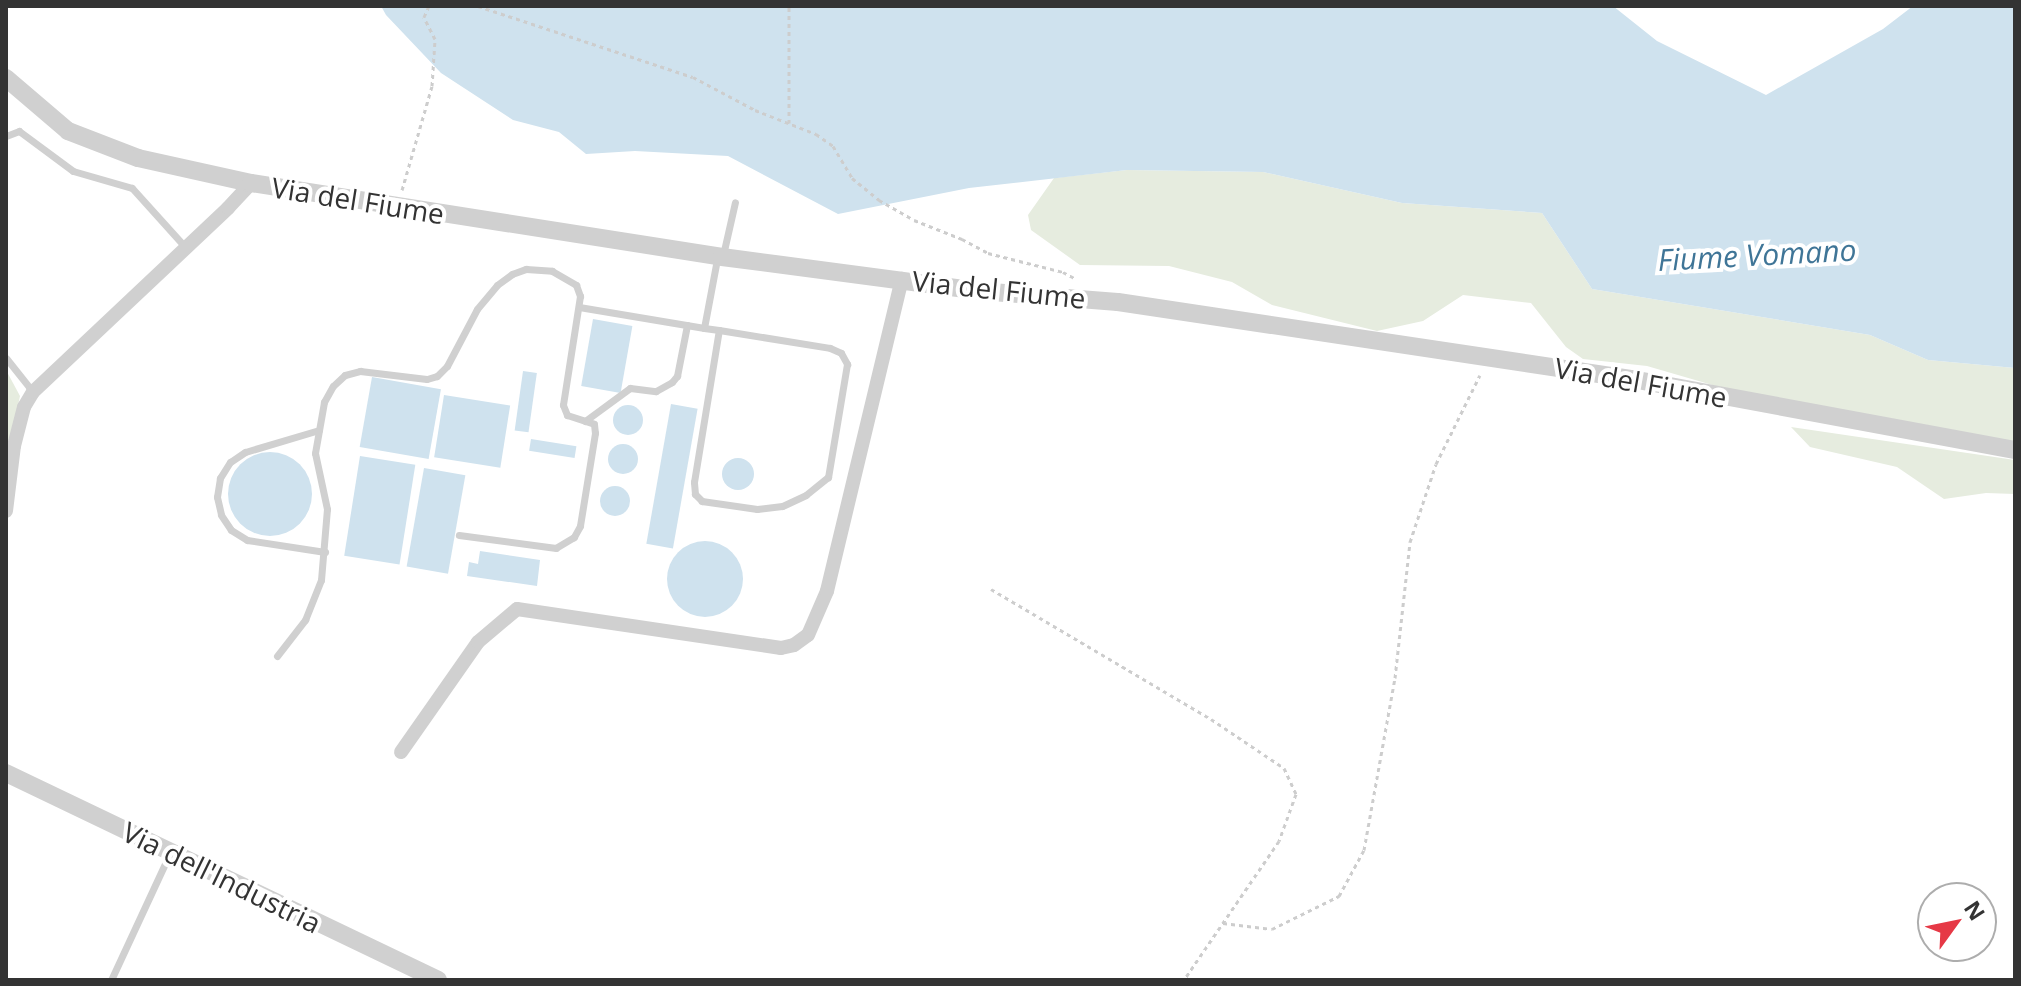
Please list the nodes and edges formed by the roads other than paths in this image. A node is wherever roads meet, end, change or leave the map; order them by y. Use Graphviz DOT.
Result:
graph roads {
  1 [pos="6,78"];
  2 [pos="6,136"];
  3 [pos="251,183"];
  4 [pos="735,202"];
  5 [pos="186,248"];
  6 [pos="720,257"];
  7 [pos="902,279"];
  8 [pos="579,307"];
  9 [pos="687,325"];
  10 [pos="704,328"];
  11 [pos="719,330"];
  12 [pos="6,358"];
  13 [pos="33,392"];
  14 [pos="585,421"];
  15 [pos="319,430"];
  16 [pos="2015,450"];
  17 [pos="6,511"];
  18 [pos="459,535"];
  19 [pos="325,552"];
  20 [pos="277,656"];
  21 [pos="401,752"];
  22 [pos="6,773"];
  23 [pos="170,853"];
  24 [pos="111,980"];
  25 [pos="438,980"];
  1 -- 3 [label="street, Via del Fiume"];
  2 -- 5 [label="lane"];
  3 -- 5 [label="street"];
  3 -- 6 [label="street, Via del Fiume"];
  4 -- 6 [label="lane"];
  5 -- 13 [label="street"];
  6 -- 7 [label="street, Via del Fiume"];
  6 -- 10 [label="lane"];
  7 -- 16 [label="street, Via del Fiume"];
  7 -- 21 [label="street"];
  8 -- 9 [label="lane"];
  8 -- 14 [label="lane"];
  8 -- 15 [label="lane"];
  9 -- 10 [label="lane"];
  9 -- 14 [label="lane"];
  10 -- 11 [label="lane"];
  11 -- 11 [label="lane"];
  12 -- 13 [label="lane"];
  13 -- 17 [label="street"];
  14 -- 18 [label="lane"];
  15 -- 19 [label="lane"];
  15 -- 19 [label="lane"];
  19 -- 20 [label="lane"];
  22 -- 23 [label="street, Via dell'Industria"];
  23 -- 24 [label="lane"];
  23 -- 25 [label="street, Via dell'Industria"];
}
